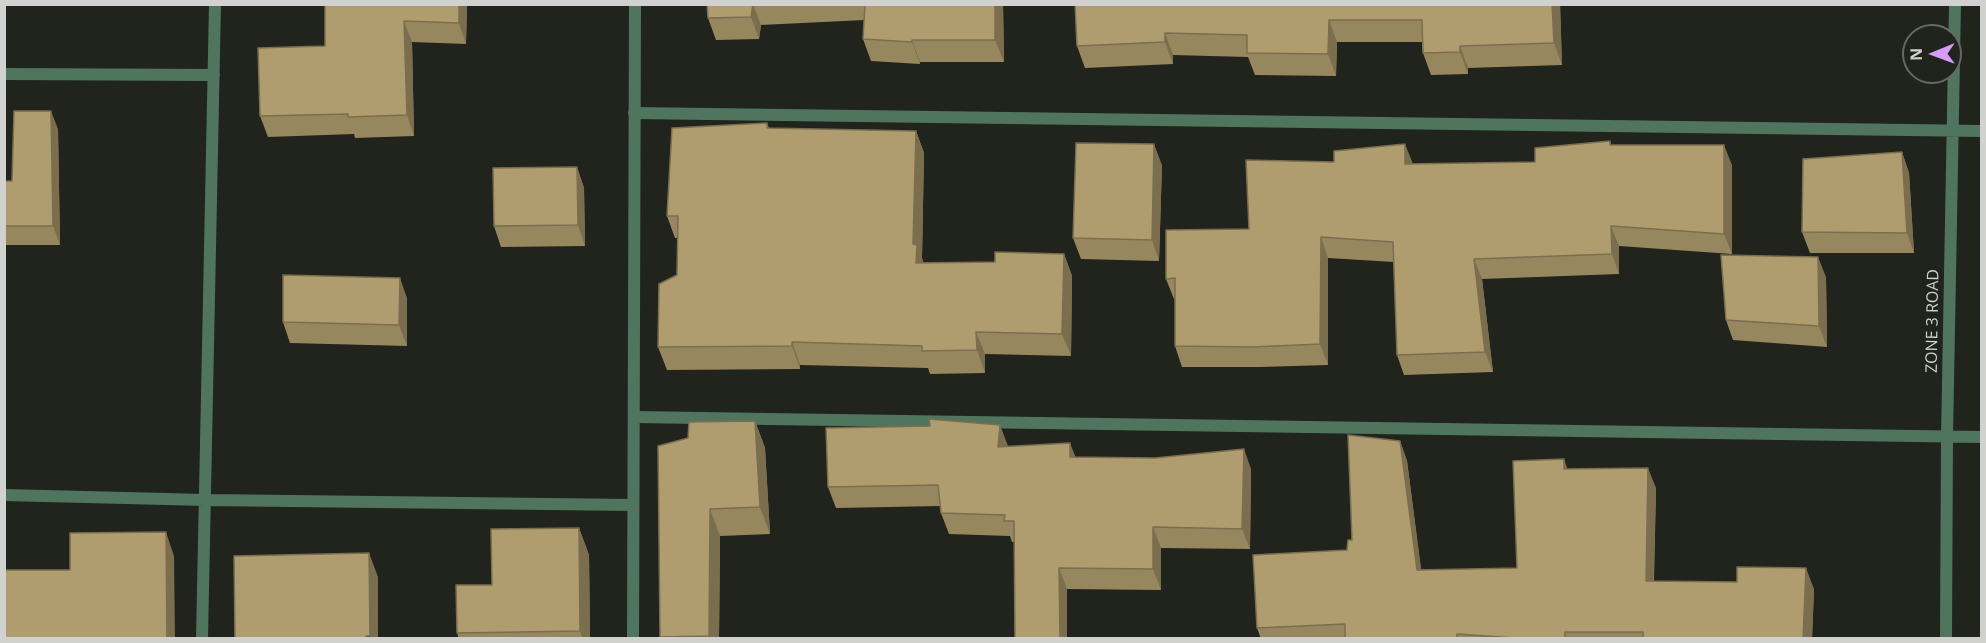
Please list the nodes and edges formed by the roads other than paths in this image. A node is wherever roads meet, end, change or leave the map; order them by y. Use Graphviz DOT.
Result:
graph roads {
  1 [pos="215,4"];
  2 [pos="635,4"];
  3 [pos="1955,4"];
  4 [pos="4,74"];
  5 [pos="214,75"];
  6 [pos="634,113"];
  7 [pos="1954,131"];
  8 [pos="1982,131"];
  9 [pos="634,417"];
  10 [pos="1947,437"];
  11 [pos="1982,437"];
  12 [pos="4,495"];
  13 [pos="206,500"];
  14 [pos="633,505"];
  15 [pos="202,639"];
  16 [pos="633,639"];
  17 [pos="1946,639"];
  1 -- 5 [label="street"];
  2 -- 6 [label="street"];
  3 -- 7 [label="street, ZONE 3 ROAD"];
  4 -- 5 [label="street"];
  5 -- 13 [label="street"];
  6 -- 7 [label="street"];
  6 -- 9 [label="street"];
  7 -- 8 [label="street"];
  7 -- 10 [label="street, ZONE 3 ROAD"];
  9 -- 10 [label="street"];
  9 -- 14 [label="street"];
  10 -- 11 [label="street"];
  10 -- 17 [label="street, ZONE 3 ROAD"];
  12 -- 13 [label="street"];
  13 -- 14 [label="street"];
  13 -- 15 [label="street"];
  14 -- 16 [label="street"];
}
